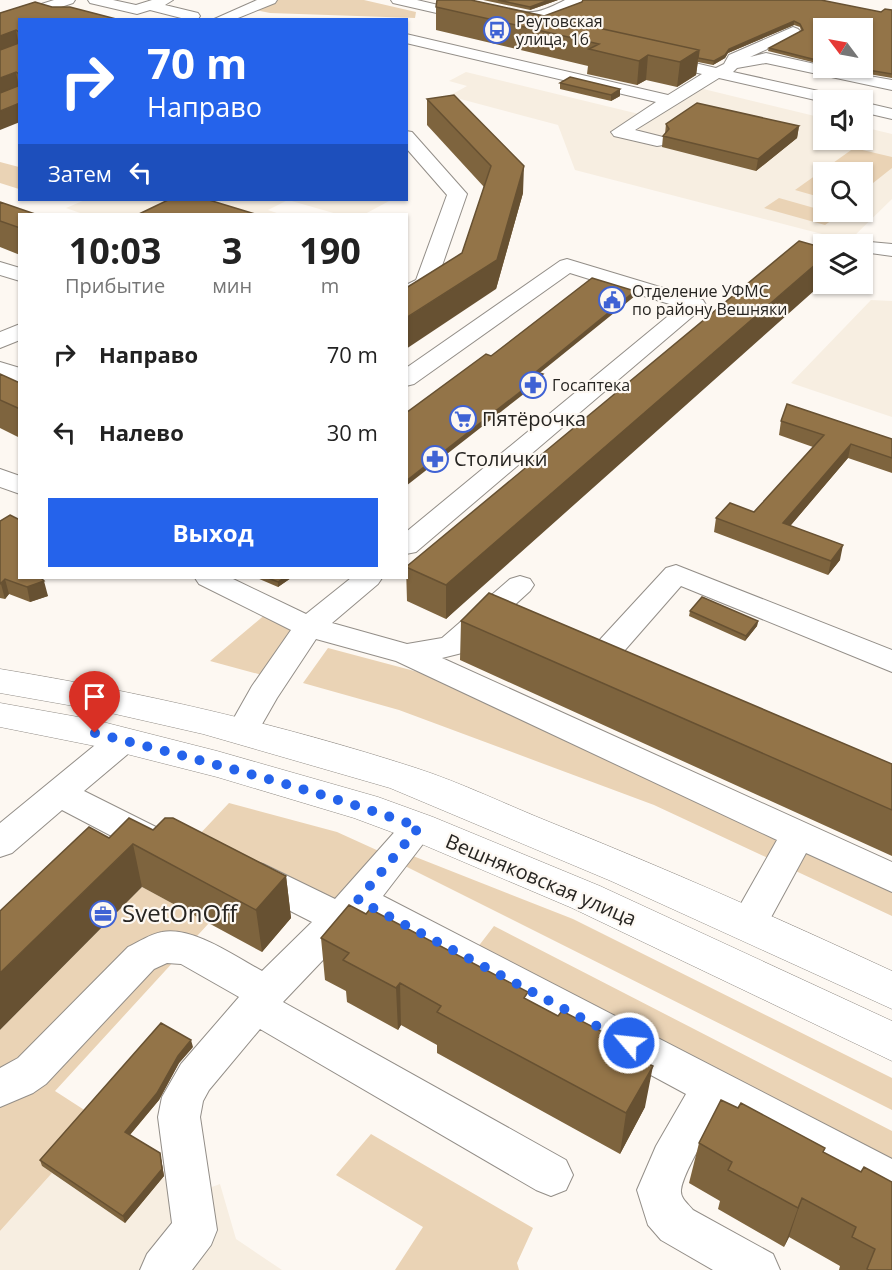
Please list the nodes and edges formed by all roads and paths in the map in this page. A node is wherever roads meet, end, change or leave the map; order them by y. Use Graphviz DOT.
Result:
graph roads {
  1 [pos="68,0"];
  2 [pos="95,0"];
  3 [pos="166,0"];
  4 [pos="270,0"];
  5 [pos="398,0"];
  6 [pos="442,0"];
  7 [pos="576,0"];
  8 [pos="522,2"];
  9 [pos="151,6"];
  10 [pos="543,7"];
  11 [pos="37,10"];
  12 [pos="193,16"];
  13 [pos="19,17"];
  14 [pos="67,18"];
  15 [pos="224,18"];
  16 [pos="793,32"];
  17 [pos="540,33"];
  18 [pos="408,38"];
  19 [pos="640,56"];
  20 [pos="724,70"];
  21 [pos="892,85"];
  22 [pos="813,94"];
  23 [pos="665,99"];
  24 [pos="873,110"];
  25 [pos="892,114"];
  26 [pos="408,138"];
  27 [pos="657,141"];
  28 [pos="873,249"];
  29 [pos="892,250"];
  30 [pos="0,268"];
  31 [pos="18,274"];
  32 [pos="408,294"];
  33 [pos="18,332"];
  34 [pos="0,341"];
  35 [pos="0,369"];
  36 [pos="18,377"];
  37 [pos="408,378"];
  38 [pos="0,477"];
  39 [pos="18,485"];
  40 [pos="408,544"];
  41 [pos="211,579"];
  42 [pos="367,579"];
  43 [pos="520,585"];
  44 [pos="492,610"];
  45 [pos="524,624"];
  46 [pos="309,627"];
  47 [pos="556,639"];
  48 [pos="407,654"];
  49 [pos="600,658"];
  50 [pos="892,662"];
  51 [pos="632,672"];
  52 [pos="0,681"];
  53 [pos="0,715"];
  54 [pos="242,732"];
  55 [pos="123,740"];
  56 [pos="57,793"];
  57 [pos="419,827"];
  58 [pos="798,835"];
  59 [pos="0,843"];
  60 [pos="194,846"];
  61 [pos="225,861"];
  62 [pos="892,878"];
  63 [pos="348,909"];
  64 [pos="749,923"];
  65 [pos="892,991"];
  66 [pos="261,999"];
  67 [pos="892,1042"];
  68 [pos="712,1087"];
  69 [pos="0,1088"];
  70 [pos="551,1175"];
  71 [pos="892,1182"];
  72 [pos="163,1270"];
  73 [pos="757,1270"];
  1 -- 11 [label="street"];
  2 -- 9 [label="street"];
  3 -- 9 [label="street"];
  4 -- 15 [label="street"];
  5 -- 17 [label="street"];
  6 -- 7 [label="street"];
  8 -- 10 [label="street"];
  9 -- 12 [label="street"];
  11 -- 13 [label="street"];
  11 -- 14 [label="street"];
  16 -- 20 [label="street"];
  18 -- 23 [label="street"];
  19 -- 20 [label="street"];
  20 -- 21 [label="street"];
  20 -- 22 [label="street"];
  20 -- 27 [label="street"];
  24 -- 25 [label="street"];
  26 -- 32 [label="street"];
  28 -- 29 [label="street"];
  30 -- 31 [label="street"];
  33 -- 34 [label="street"];
  35 -- 36 [label="street"];
  37 -- 40 [label="street"];
  38 -- 39 [label="street"];
  41 -- 46 [label="street"];
  42 -- 46 [label="street"];
  43 -- 44 [label="street"];
  44 -- 45 [label="street"];
  44 -- 48 [label="street"];
  46 -- 48 [label="street"];
  46 -- 54 [label="street"];
  47 -- 49 [label="street"];
  48 -- 58 [label="street"];
  49 -- 50 [label="street"];
  49 -- 51 [label="street"];
  52 -- 54 [label="main road, Вешняковская улица"];
  53 -- 55 [label="main road, Вешняковская улица"];
  54 -- 64 [label="main road, Вешняковская улица"];
  55 -- 56 [label="street"];
  55 -- 57 [label="main road, Вешняковская улица"];
  56 -- 59 [label="street"];
  56 -- 60 [label="street"];
  57 -- 63 [label="street"];
  57 -- 67 [label="main road, Вешняковская улица"];
  58 -- 62 [label="street"];
  58 -- 64 [label="street"];
  61 -- 63 [label="street"];
  63 -- 66 [label="street"];
  63 -- 68 [label="street"];
  64 -- 65 [label="main road, Вешняковская улица"];
  66 -- 69 [label="street"];
  66 -- 70 [label="street"];
  66 -- 72 [label="street"];
  68 -- 71 [label="street"];
  68 -- 73 [label="street"];
}
